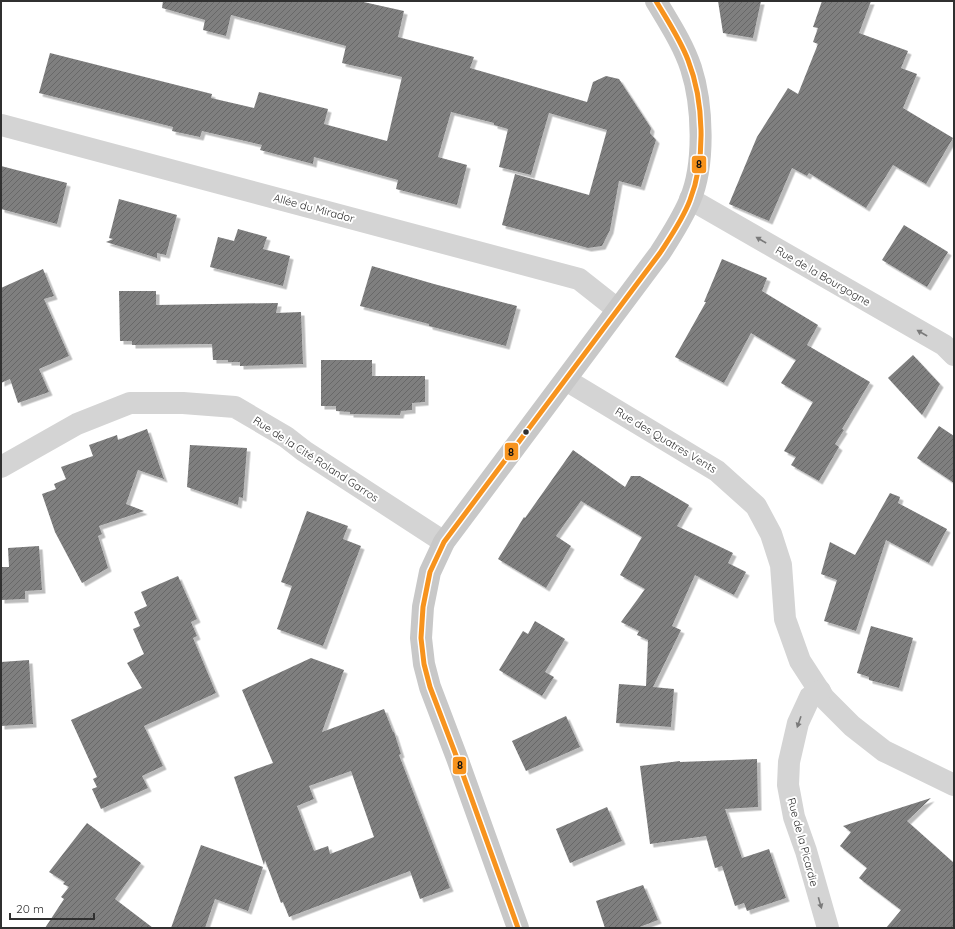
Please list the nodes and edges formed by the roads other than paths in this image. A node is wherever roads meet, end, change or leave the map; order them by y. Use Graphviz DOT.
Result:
graph roads {
  1 [pos="656,1"];
  2 [pos="1,125"];
  3 [pos="690,199"];
  4 [pos="617,310"];
  5 [pos="954,354"];
  6 [pos="566,380"];
  7 [pos="1,467"];
  8 [pos="444,542"];
  9 [pos="820,691"];
  10 [pos="954,785"];
  11 [pos="518,928"];
  12 [pos="828,928"];
  1 -- 3 [label="main road"];
  2 -- 4 [label="street, Allée du Mirador"];
  3 -- 4 [label="main road"];
  5 -- 3 [label="street, Rue de la Bourgogne, one-way"];
  4 -- 6 [label="main road"];
  6 -- 8 [label="main road"];
  6 -- 9 [label="street, Rue des Quatres Vents"];
  7 -- 8 [label="street, Rue de la Cité Roland Garros"];
  8 -- 11 [label="main road"];
  9 -- 10 [label="street, Rue des Quatres Vents"];
  9 -- 12 [label="street, Rue de la Picardie, one-way"];
}
